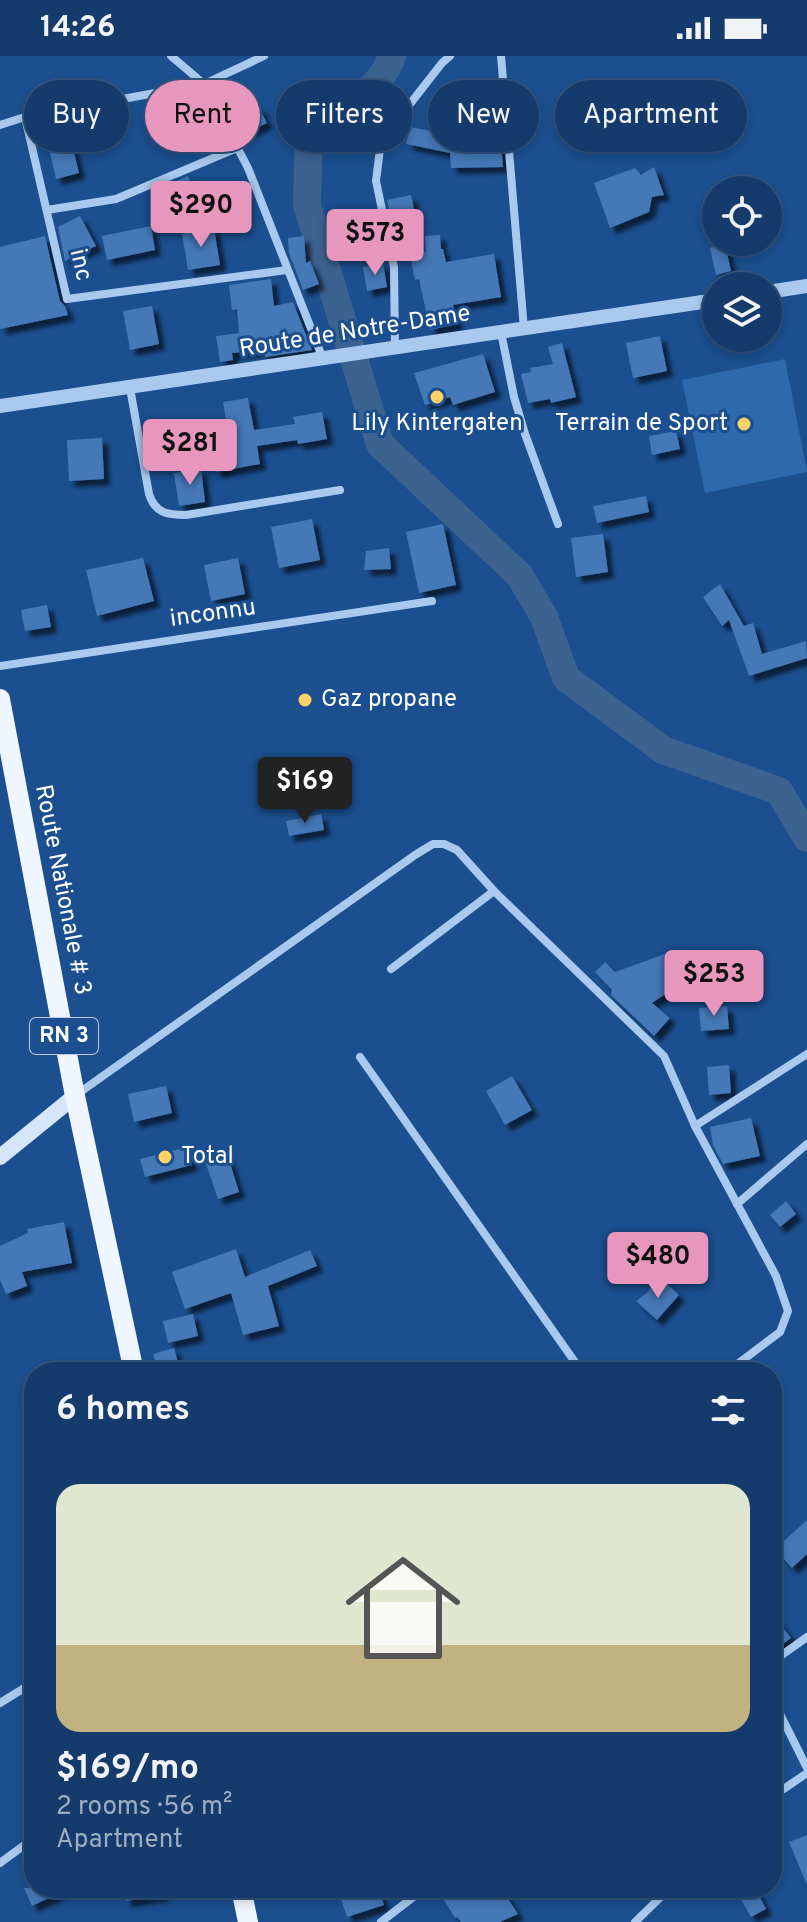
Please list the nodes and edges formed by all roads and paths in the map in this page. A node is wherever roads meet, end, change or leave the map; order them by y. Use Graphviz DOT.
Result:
graph roads {
  1 [pos="171,56"];
  2 [pos="264,56"];
  3 [pos="450,56"];
  4 [pos="501,56"];
  5 [pos="199,80"];
  6 [pos="213,80"];
  7 [pos="24,117"];
  8 [pos="0,125"];
  9 [pos="33,152"];
  10 [pos="228,152"];
  11 [pos="239,152"];
  12 [pos="47,210"];
  13 [pos="287,270"];
  14 [pos="807,286"];
  15 [pos="782,290"];
  16 [pos="702,302"];
  17 [pos="524,329"];
  18 [pos="501,332"];
  19 [pos="395,349"];
  20 [pos="323,360"];
  21 [pos="130,388"];
  22 [pos="0,406"];
  23 [pos="340,490"];
  24 [pos="558,524"];
  25 [pos="432,601"];
  26 [pos="0,666"];
  27 [pos="0,699"];
  28 [pos="494,891"];
  29 [pos="391,969"];
  30 [pos="807,1054"];
  31 [pos="360,1057"];
  32 [pos="75,1096"];
  33 [pos="695,1126"];
  34 [pos="807,1144"];
  35 [pos="0,1157"];
  36 [pos="737,1204"];
  37 [pos="132,1362"];
  38 [pos="575,1362"];
  39 [pos="740,1362"];
  40 [pos="807,1637"];
  41 [pos="782,1655"];
  42 [pos="24,1688"];
  43 [pos="0,1703"];
  44 [pos="782,1719"];
  45 [pos="807,1771"];
  46 [pos="782,1790"];
  47 [pos="24,1845"];
  48 [pos="0,1863"];
  49 [pos="243,1898"];
  50 [pos="412,1898"];
  51 [pos="660,1898"];
  52 [pos="248,1922"];
  53 [pos="381,1922"];
  54 [pos="635,1922"];
  1 -- 5 [label="street"];
  2 -- 6 [label="street"];
  3 -- 19 [label="street"];
  4 -- 17 [label="street"];
  7 -- 8 [label="street"];
  9 -- 12 [label="street, inc"];
  10 -- 12 [label="street"];
  11 -- 13 [label="street"];
  12 -- 13 [label="street, inc"];
  13 -- 20 [label="street"];
  14 -- 15 [label="street"];
  16 -- 17 [label="street, Route de Notre-Dame"];
  17 -- 18 [label="street, Route de Notre-Dame"];
  18 -- 19 [label="street, Route de Notre-Dame"];
  18 -- 24 [label="street"];
  19 -- 20 [label="street, Route de Notre-Dame"];
  20 -- 21 [label="street, Route de Notre-Dame"];
  21 -- 22 [label="street, Route de Notre-Dame"];
  21 -- 23 [label="street"];
  25 -- 26 [label="street, inconnu"];
  27 -- 32 [label="main road, Route Nationale # 3 / RN 3"];
  28 -- 29 [label="street"];
  28 -- 32 [label="street"];
  28 -- 33 [label="street"];
  30 -- 33 [label="street"];
  31 -- 38 [label="street"];
  32 -- 35 [label="main road"];
  32 -- 37 [label="main road, Route Nationale # 3 / RN 3"];
  33 -- 36 [label="street"];
  34 -- 36 [label="street"];
  36 -- 39 [label="street"];
  40 -- 41 [label="street"];
  42 -- 43 [label="street"];
  44 -- 45 [label="street"];
  45 -- 46 [label="street"];
  47 -- 48 [label="street"];
  49 -- 52 [label="main road"];
  50 -- 53 [label="street"];
  51 -- 54 [label="street"];
}
